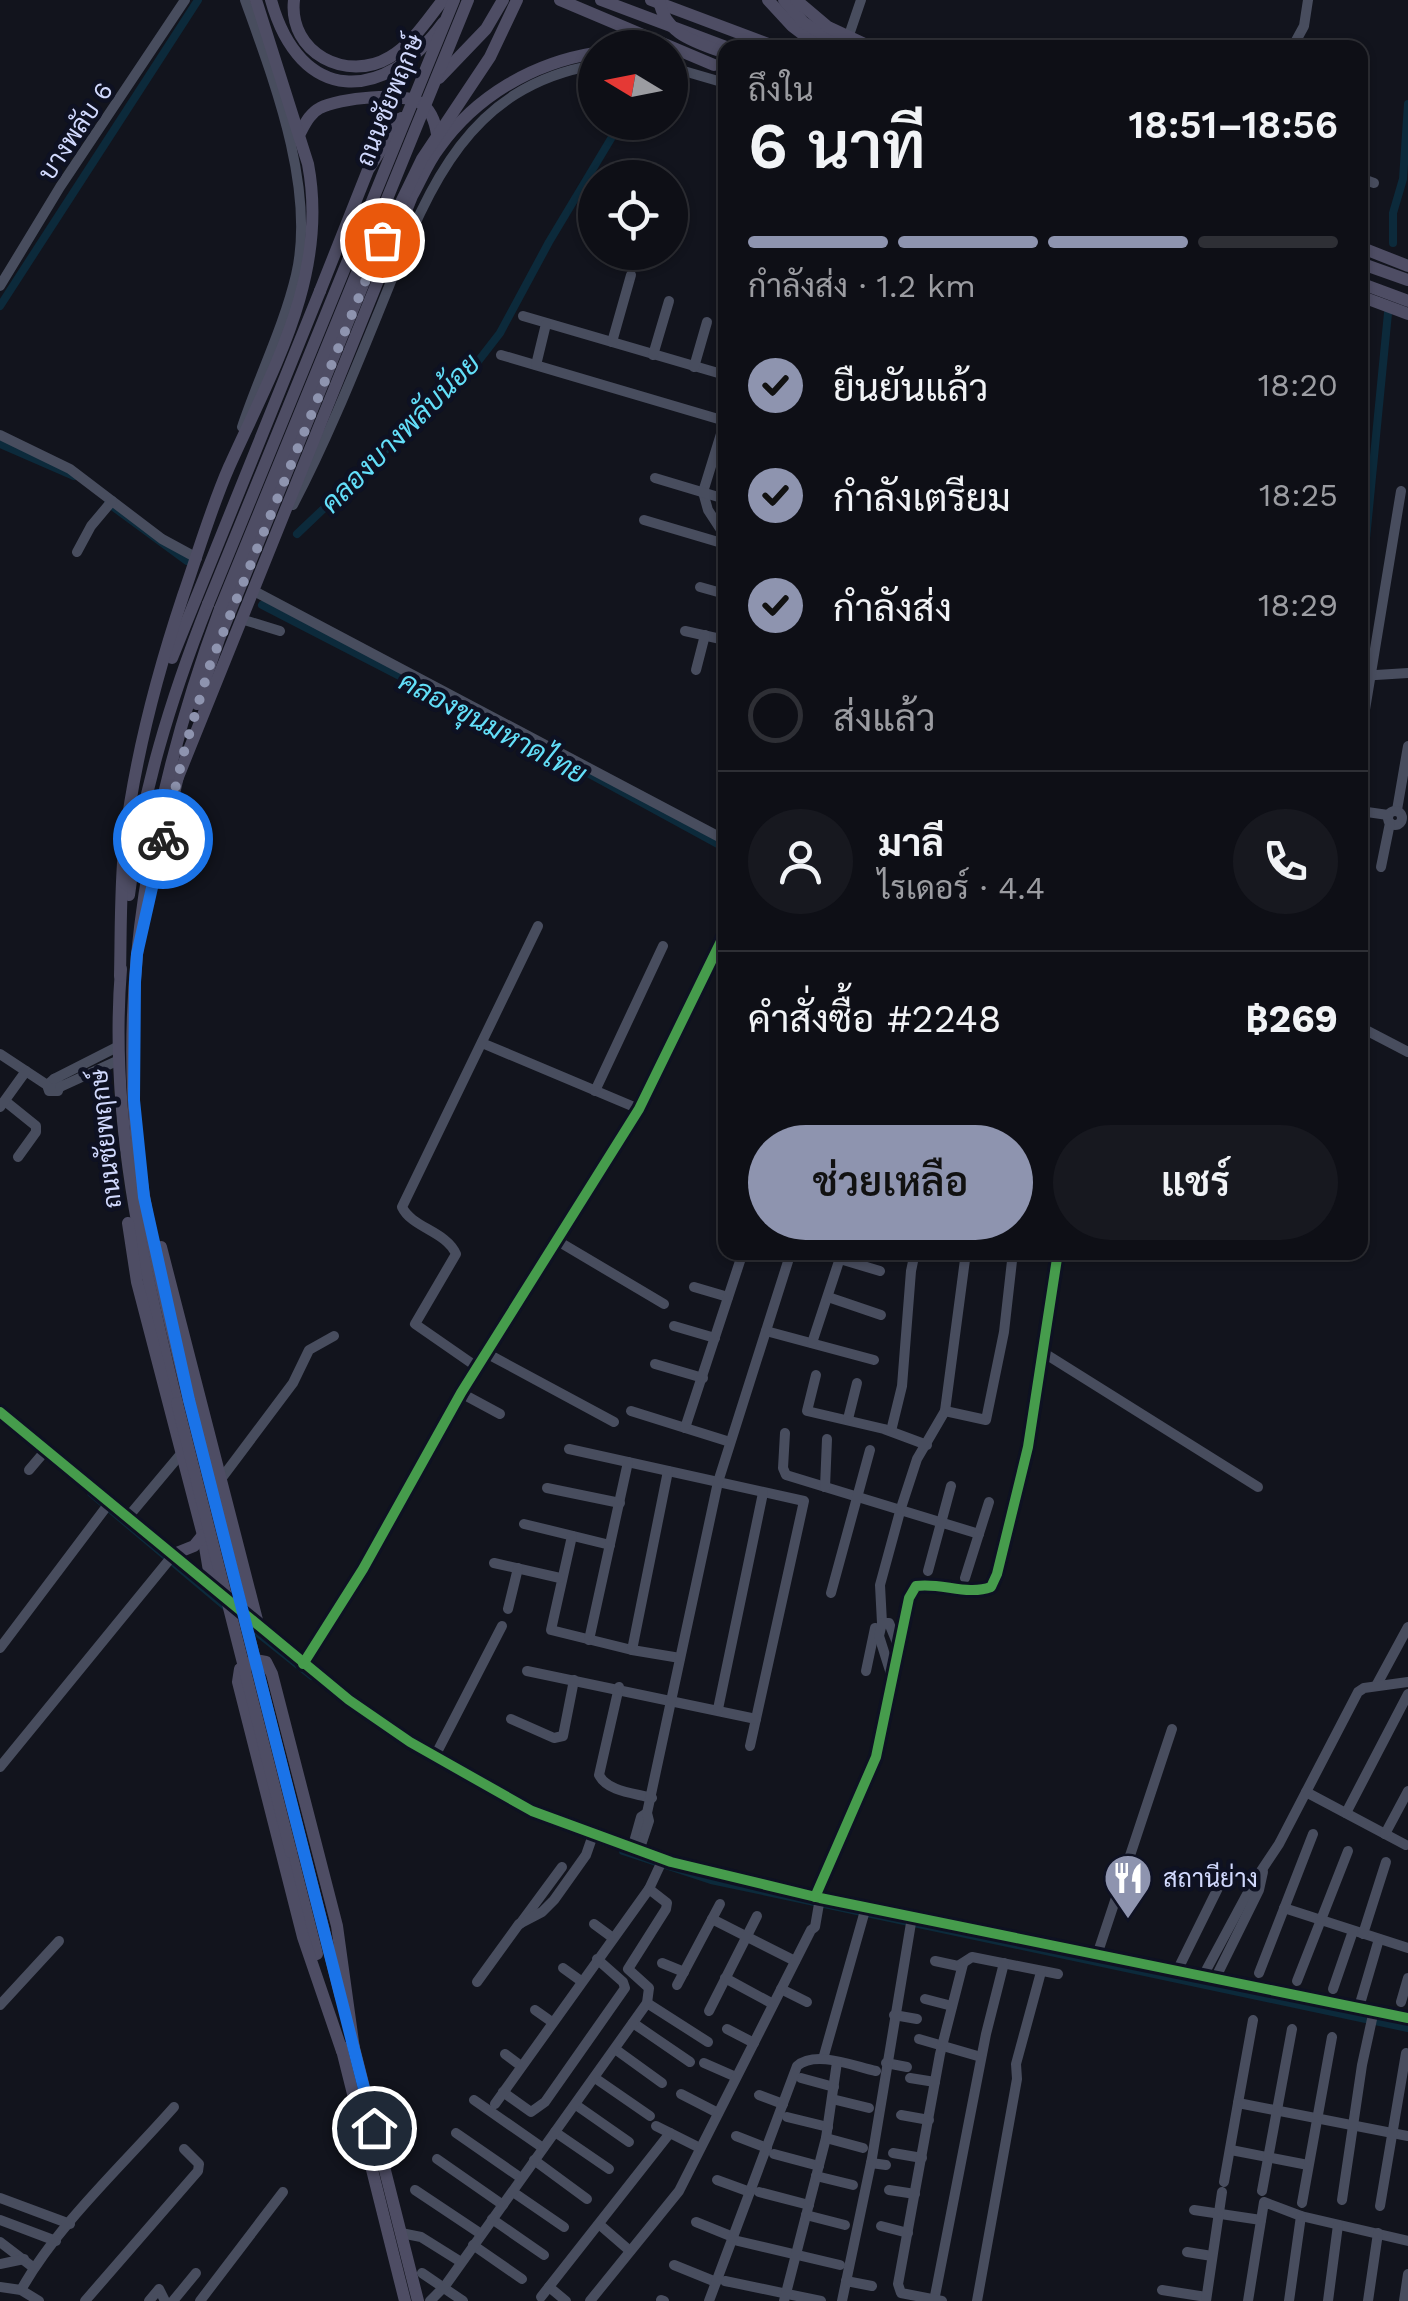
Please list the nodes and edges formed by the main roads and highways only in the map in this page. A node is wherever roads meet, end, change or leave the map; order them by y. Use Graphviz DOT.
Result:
graph roads {
  1 [pos="256,0"];
  2 [pos="294,0"];
  3 [pos="443,0"];
  4 [pos="456,0"];
  5 [pos="468,0"];
  6 [pos="503,0"];
  7 [pos="517,0"];
  8 [pos="560,0"];
  9 [pos="601,0"];
  10 [pos="650,0"];
  11 [pos="659,0"];
  12 [pos="768,0"];
  13 [pos="784,0"];
  14 [pos="796,0"];
  15 [pos="272,5"];
  16 [pos="758,40"];
  17 [pos="810,40"];
  18 [pos="837,40"];
  19 [pos="842,40"];
  20 [pos="718,46"];
  21 [pos="718,47"];
  22 [pos="578,56"];
  23 [pos="688,59"];
  24 [pos="718,67"];
  25 [pos="718,67"];
  26 [pos="300,133"];
  27 [pos="439,148"];
  28 [pos="1368,250"];
  29 [pos="1368,264"];
  30 [pos="1368,266"];
  31 [pos="1408,268"];
  32 [pos="1408,280"];
  33 [pos="1368,298"];
  34 [pos="1368,299"];
  35 [pos="1408,302"];
  36 [pos="1408,314"];
  37 [pos="214,606"];
  38 [pos="146,736"];
  39 [pos="176,782"];
  40 [pos="137,954"];
  41 [pos="120,976"];
  42 [pos="133,1164"];
  43 [pos="203,1535"];
  44 [pos="237,1540"];
  45 [pos="208,1556"];
  46 [pos="169,1560"];
  47 [pos="210,1584"];
  48 [pos="258,1624"];
  49 [pos="348,2050"];
  50 [pos="405,2301"];
  51 [pos="418,2301"];
  1 -- 26 [label="main road"];
  2 -- 3 [label="main road"];
  4 -- 15 [label="main road, bridge"];
  4 -- 37 [label="main road, ถนนชัยพฤกษ์, bridge"];
  5 -- 37 [label="main road, ถนนชัยพฤกษ์, bridge"];
  6 -- 38 [label="main road, bridge"];
  7 -- 39 [label="main road, bridge"];
  8 -- 24 [label="main road"];
  9 -- 20 [label="main road"];
  10 -- 16 [label="main road"];
  11 -- 21 [label="main road, bridge"];
  12 -- 17 [label="main road"];
  13 -- 18 [label="main road"];
  14 -- 19 [label="main road"];
  22 -- 27 [label="main road"];
  23 -- 25 [label="main road"];
  26 -- 27 [label="main road"];
  26 -- 38 [label="main road"];
  27 -- 39 [label="main road"];
  28 -- 31 [label="main road"];
  29 -- 31 [label="main road"];
  30 -- 32 [label="main road"];
  33 -- 35 [label="main road"];
  34 -- 36 [label="main road"];
  37 -- 40 [label="main road, ถนนชัยพฤกษ์"];
  37 -- 41 [label="main road, ถนนชัยพฤกษ์"];
  38 -- 41 [label="main road"];
  39 -- 40 [label="main road"];
  40 -- 42 [label="main road, ถนนชัยพฤกษ์"];
  41 -- 42 [label="main road, ถนนชัยพฤกษ์"];
  42 -- 43 [label="main road"];
  42 -- 44 [label="main road"];
  42 -- 49 [label="main road, ถนนชัยพฤกษ์, bridge"];
  43 -- 45 [label="main road"];
  43 -- 46 [label="main road"];
  44 -- 45 [label="main road"];
  44 -- 48 [label="main road"];
  45 -- 47 [label="main road"];
  49 -- 49 [label="main road"];
  49 -- 50 [label="main road, ถนนชัยพฤกษ์"];
  49 -- 51 [label="main road, ถนนชัยพฤกษ์"];
}
